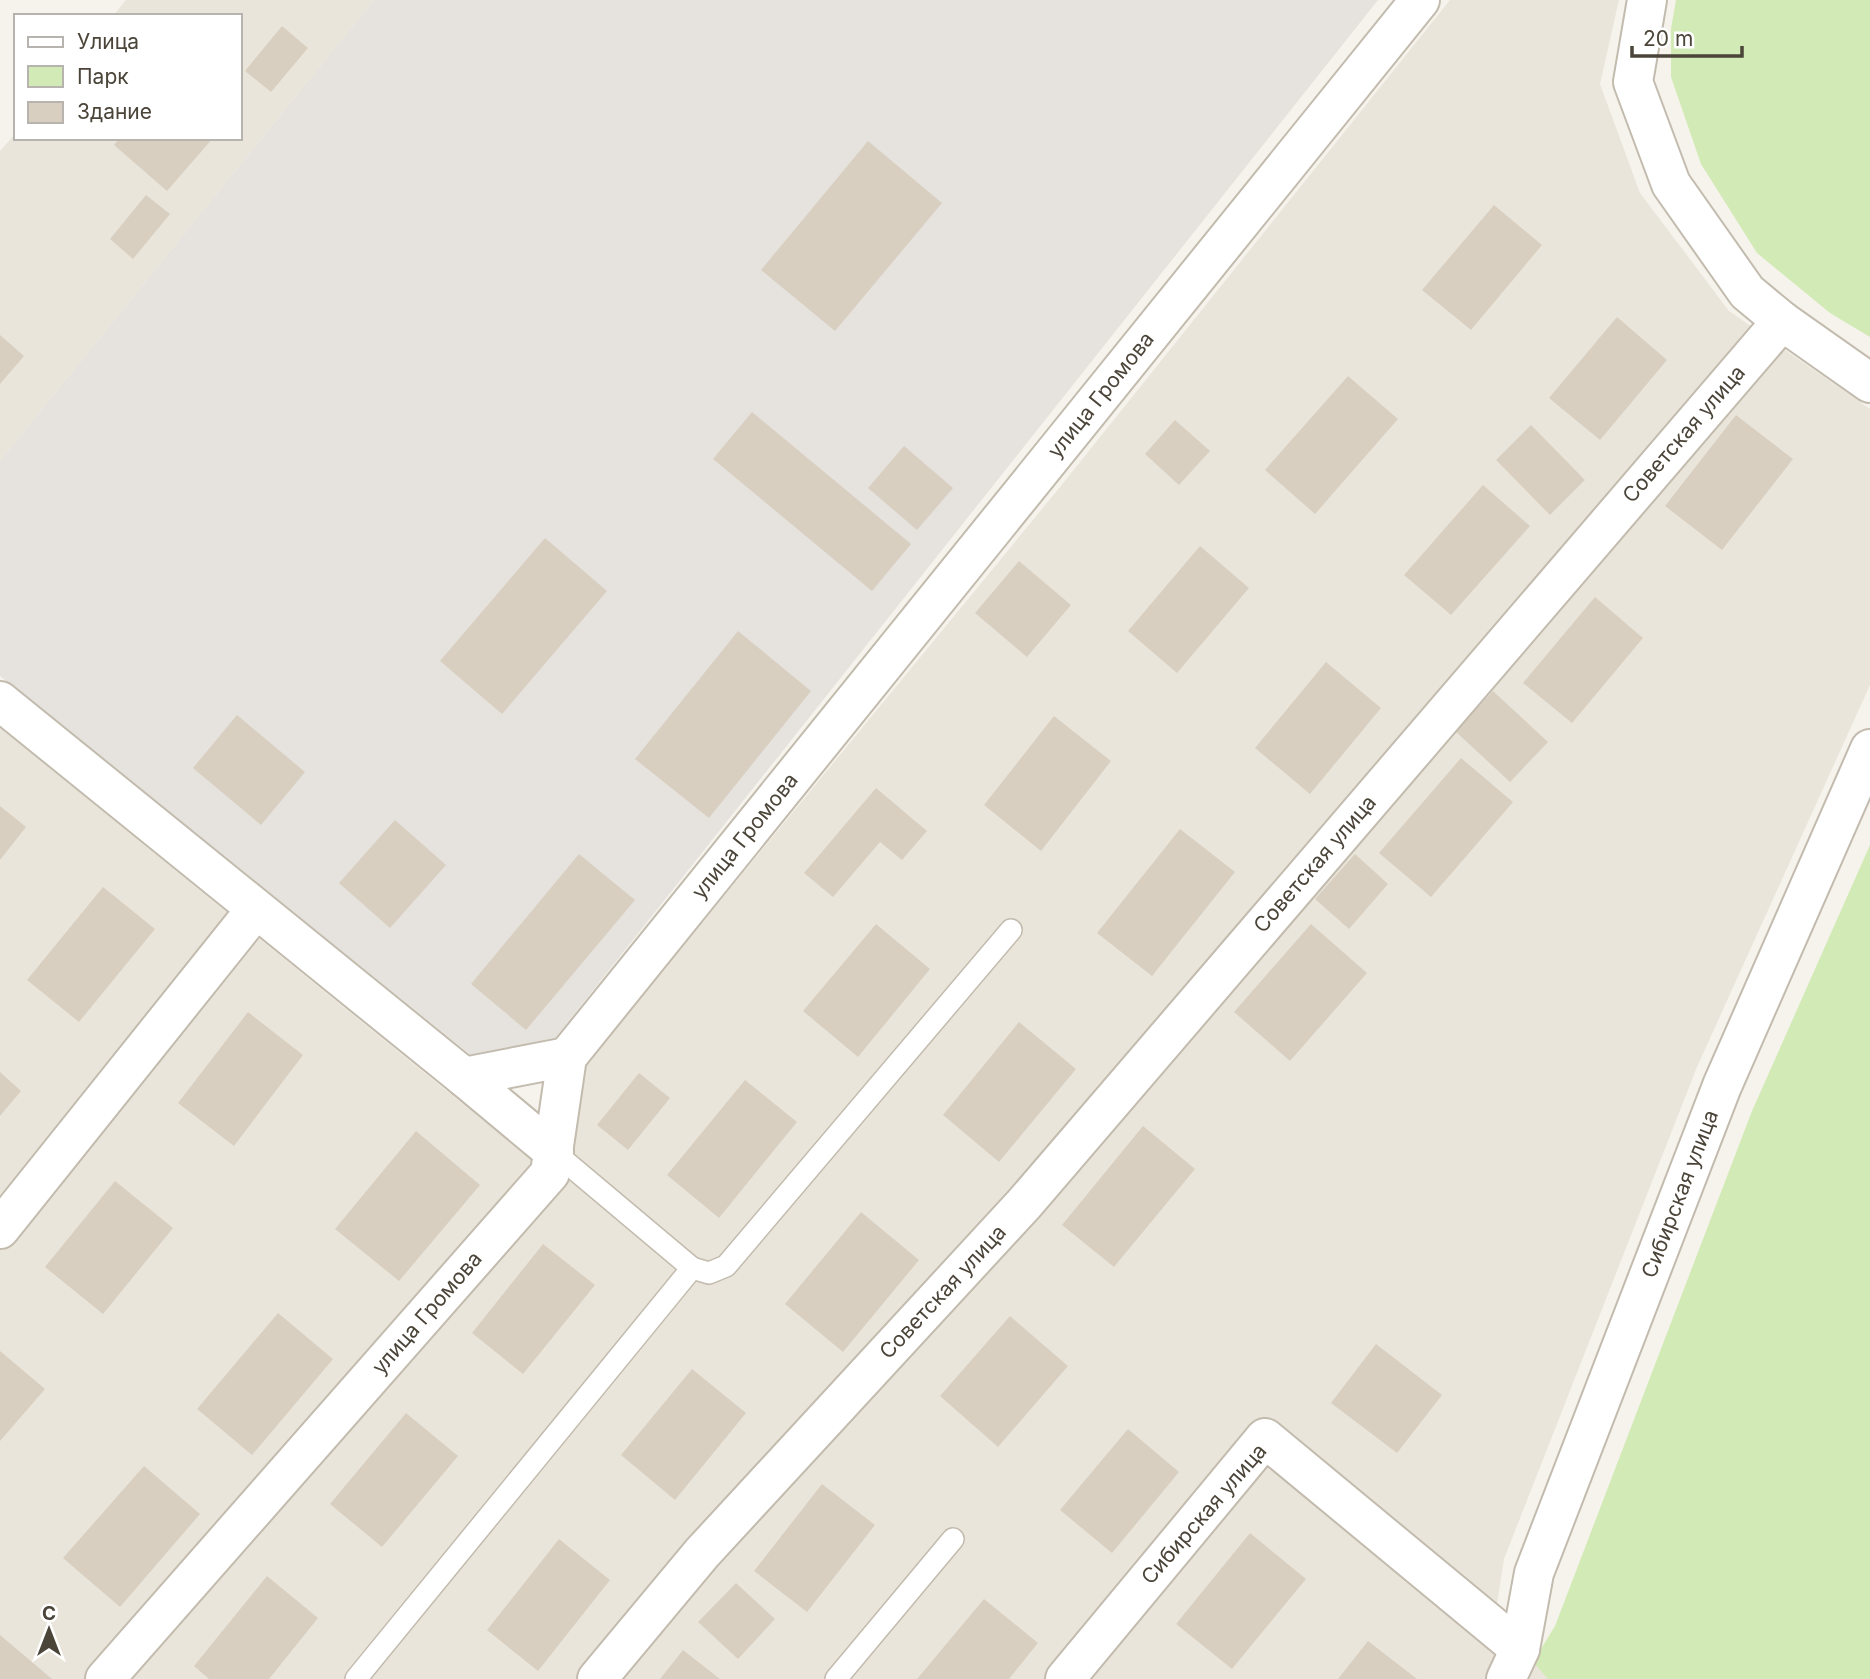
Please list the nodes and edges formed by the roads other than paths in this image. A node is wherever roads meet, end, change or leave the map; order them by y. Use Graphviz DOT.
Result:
graph roads {
  1 [pos="1420,0"];
  2 [pos="1647,0"];
  3 [pos="1782,321"];
  4 [pos="1870,383"];
  5 [pos="0,701"];
  6 [pos="1870,749"];
  7 [pos="256,909"];
  8 [pos="1011,930"];
  9 [pos="566,1057"];
  10 [pos="464,1077"];
  11 [pos="554,1152"];
  12 [pos="0,1229"];
  13 [pos="692,1268"];
  14 [pos="953,1539"];
  15 [pos="1513,1664"];
  16 [pos="105,1679"];
  17 [pos="355,1679"];
  18 [pos="597,1679"];
  19 [pos="836,1679"];
  20 [pos="1065,1679"];
  1 -- 9 [label="street, улица Громова"];
  2 -- 3 [label="street"];
  3 -- 4 [label="street"];
  3 -- 18 [label="street, Советская улица"];
  5 -- 7 [label="street"];
  6 -- 15 [label="street, Сибирская улица"];
  7 -- 10 [label="street"];
  7 -- 12 [label="street"];
  8 -- 13 [label="lane"];
  9 -- 10 [label="street"];
  9 -- 11 [label="street, улица Громова"];
  10 -- 11 [label="street"];
  11 -- 13 [label="lane"];
  11 -- 16 [label="street, улица Громова"];
  13 -- 17 [label="lane"];
  14 -- 19 [label="lane"];
  15 -- 20 [label="street, Сибирская улица"];
}
